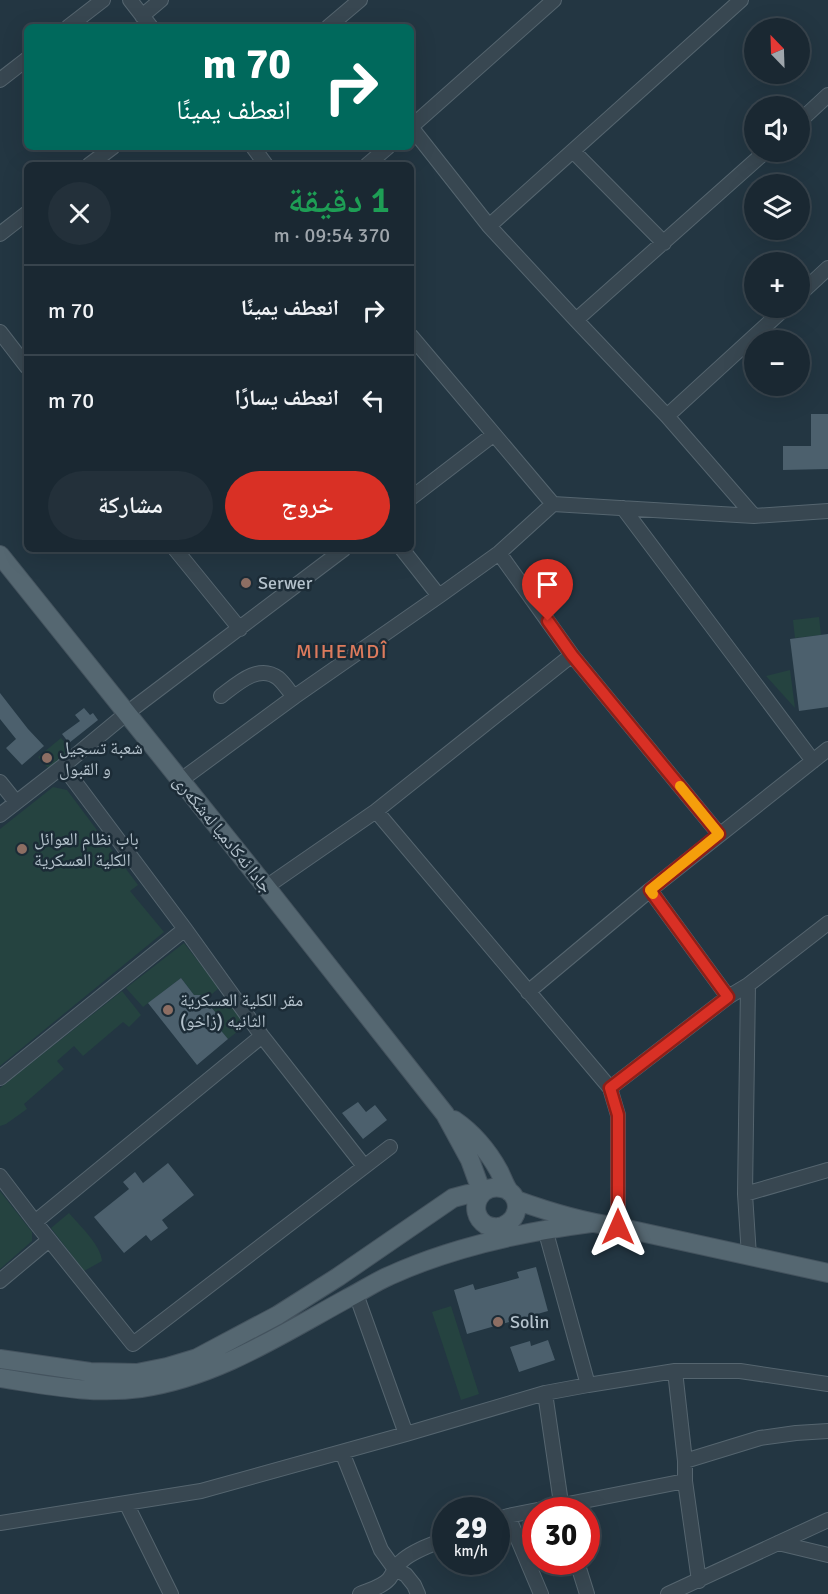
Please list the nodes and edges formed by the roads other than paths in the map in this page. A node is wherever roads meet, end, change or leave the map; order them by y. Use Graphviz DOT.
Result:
graph roads {
  1 [pos="103,0"];
  2 [pos="130,0"];
  3 [pos="161,0"];
  4 [pos="360,0"];
  5 [pos="554,0"];
  6 [pos="741,0"];
  7 [pos="142,16"];
  8 [pos="72,24"];
  9 [pos="149,24"];
  10 [pos="332,24"];
  11 [pos="24,61"];
  12 [pos="0,80"];
  13 [pos="828,95"];
  14 [pos="810,112"];
  15 [pos="414,124"];
  16 [pos="414,131"];
  17 [pos="109,150"];
  18 [pos="384,150"];
  19 [pos="573,151"];
  20 [pos="93,162"];
  21 [pos="370,162"];
  22 [pos="754,162"];
  23 [pos="24,215"];
  24 [pos="489,226"];
  25 [pos="0,234"];
  26 [pos="664,243"];
  27 [pos="828,268"];
  28 [pos="810,285"];
  29 [pos="774,318"];
  30 [pos="576,320"];
  31 [pos="0,332"];
  32 [pos="414,340"];
  33 [pos="24,362"];
  34 [pos="667,416"];
  35 [pos="493,435"];
  36 [pos="414,496"];
  37 [pos="553,504"];
  38 [pos="623,508"];
  39 [pos="828,511"];
  40 [pos="754,516"];
  41 [pos="177,552"];
  42 [pos="339,552"];
  43 [pos="404,552"];
  44 [pos="499,553"];
  45 [pos="0,555"];
  46 [pos="440,596"];
  47 [pos="240,629"];
  48 [pos="572,655"];
  49 [pos="221,696"];
  50 [pos="294,697"];
  51 [pos="127,713"];
  52 [pos="828,749"];
  53 [pos="813,761"];
  54 [pos="63,766"];
  55 [pos="181,780"];
  56 [pos="0,782"];
  57 [pos="16,802"];
  58 [pos="376,811"];
  59 [pos="0,815"];
  60 [pos="719,834"];
  61 [pos="266,887"];
  62 [pos="650,890"];
  63 [pos="828,923"];
  64 [pos="185,929"];
  65 [pos="748,985"];
  66 [pos="528,992"];
  67 [pos="728,997"];
  68 [pos="262,1036"];
  69 [pos="0,1078"];
  70 [pos="610,1088"];
  71 [pos="445,1114"];
  72 [pos="390,1147"];
  73 [pos="364,1166"];
  74 [pos="828,1170"];
  75 [pos="0,1176"];
  76 [pos="481,1194"];
  77 [pos="745,1194"];
  78 [pos="512,1195"];
  79 [pos="35,1222"];
  80 [pos="591,1223"];
  81 [pos="504,1225"];
  82 [pos="618,1227"];
  83 [pos="545,1229"];
  84 [pos="49,1240"];
  85 [pos="477,1245"];
  86 [pos="749,1256"];
  87 [pos="828,1273"];
  88 [pos="0,1281"];
  89 [pos="356,1294"];
  90 [pos="0,1359"];
  91 [pos="675,1371"];
  92 [pos="0,1378"];
  93 [pos="828,1384"];
  94 [pos="588,1385"];
  95 [pos="545,1393"];
  96 [pos="828,1431"];
  97 [pos="406,1434"];
  98 [pos="342,1452"];
  99 [pos="685,1461"];
  100 [pos="685,1480"];
  101 [pos="559,1497"];
  102 [pos="600,1499"];
  103 [pos="126,1503"];
  104 [pos="828,1520"];
  105 [pos="0,1523"];
  106 [pos="510,1534"];
  107 [pos="778,1543"];
  108 [pos="432,1544"];
  109 [pos="828,1555"];
  110 [pos="394,1568"];
  111 [pos="581,1575"];
  112 [pos="699,1581"];
  113 [pos="171,1594"];
  114 [pos="360,1594"];
  115 [pos="418,1594"];
  116 [pos="541,1594"];
  117 [pos="587,1594"];
  118 [pos="668,1594"];
  1 -- 8 [label="street"];
  2 -- 7 [label="street"];
  3 -- 7 [label="street"];
  4 -- 10 [label="street"];
  5 -- 15 [label="street"];
  6 -- 19 [label="street"];
  7 -- 9 [label="street"];
  11 -- 12 [label="street"];
  13 -- 14 [label="street"];
  16 -- 24 [label="street"];
  17 -- 20 [label="street"];
  18 -- 21 [label="street"];
  19 -- 24 [label="street"];
  19 -- 26 [label="street"];
  22 -- 26 [label="street"];
  23 -- 25 [label="street"];
  24 -- 30 [label="street"];
  26 -- 30 [label="street"];
  27 -- 28 [label="street"];
  29 -- 34 [label="street"];
  30 -- 34 [label="street"];
  31 -- 33 [label="street"];
  32 -- 35 [label="street"];
  34 -- 40 [label="street"];
  35 -- 36 [label="street"];
  35 -- 37 [label="street"];
  37 -- 38 [label="street"];
  37 -- 44 [label="street"];
  38 -- 40 [label="street"];
  38 -- 53 [label="street"];
  39 -- 40 [label="street"];
  41 -- 47 [label="street"];
  42 -- 47 [label="street"];
  43 -- 46 [label="street"];
  44 -- 46 [label="street"];
  44 -- 48 [label="street"];
  45 -- 51 [label="main road, جادا ئه‌كادميا له‌شكه‌رى"];
  46 -- 50 [label="street"];
  47 -- 51 [label="street"];
  48 -- 58 [label="street"];
  48 -- 60 [label="street"];
  49 -- 50 [label="street"];
  50 -- 55 [label="street"];
  51 -- 54 [label="street"];
  51 -- 55 [label="main road, جادا ئه‌كادميا له‌شكه‌رى"];
  52 -- 53 [label="street"];
  53 -- 60 [label="street"];
  54 -- 57 [label="street"];
  54 -- 64 [label="street"];
  55 -- 61 [label="main road, جادا ئه‌كادميا له‌شكه‌رى"];
  56 -- 57 [label="street"];
  57 -- 59 [label="street"];
  58 -- 61 [label="street"];
  58 -- 66 [label="street"];
  60 -- 62 [label="street"];
  61 -- 71 [label="main road, جادا ئه‌كادميا له‌شكه‌رى"];
  62 -- 66 [label="street"];
  62 -- 67 [label="street"];
  63 -- 65 [label="street"];
  64 -- 68 [label="street"];
  64 -- 69 [label="street"];
  65 -- 67 [label="street"];
  65 -- 77 [label="street"];
  66 -- 70 [label="street"];
  67 -- 70 [label="street"];
  68 -- 73 [label="street"];
  68 -- 79 [label="street"];
  70 -- 82 [label="street"];
  71 -- 76 [label="main road"];
  71 -- 78 [label="main road"];
  72 -- 73 [label="street"];
  73 -- 84 [label="street"];
  74 -- 77 [label="street"];
  75 -- 79 [label="street"];
  76 -- 78 [label="main road"];
  76 -- 81 [label="main road"];
  76 -- 90 [label="main road"];
  77 -- 86 [label="street"];
  78 -- 80 [label="main road"];
  78 -- 81 [label="main road"];
  79 -- 84 [label="street"];
  80 -- 82 [label="main road"];
  80 -- 83 [label="main road"];
  81 -- 83 [label="main road"];
  81 -- 85 [label="main road"];
  82 -- 86 [label="main road"];
  83 -- 85 [label="main road"];
  83 -- 94 [label="street"];
  84 -- 88 [label="street"];
  85 -- 89 [label="main road"];
  86 -- 87 [label="main road"];
  89 -- 92 [label="main road"];
  89 -- 97 [label="street"];
  91 -- 93 [label="street"];
  91 -- 94 [label="street"];
  91 -- 99 [label="street"];
  94 -- 95 [label="street"];
  95 -- 97 [label="street"];
  95 -- 101 [label="street"];
  96 -- 99 [label="street"];
  97 -- 98 [label="street"];
  98 -- 103 [label="street"];
  98 -- 110 [label="street"];
  99 -- 100 [label="street"];
  100 -- 102 [label="street"];
  100 -- 112 [label="street"];
  103 -- 105 [label="street"];
  103 -- 113 [label="street"];
  104 -- 107 [label="street"];
  106 -- 116 [label="street"];
  107 -- 109 [label="street"];
  107 -- 112 [label="street"];
  108 -- 110 [label="street"];
  110 -- 114 [label="street"];
  110 -- 115 [label="street"];
  111 -- 117 [label="street"];
  112 -- 118 [label="street"];
}
